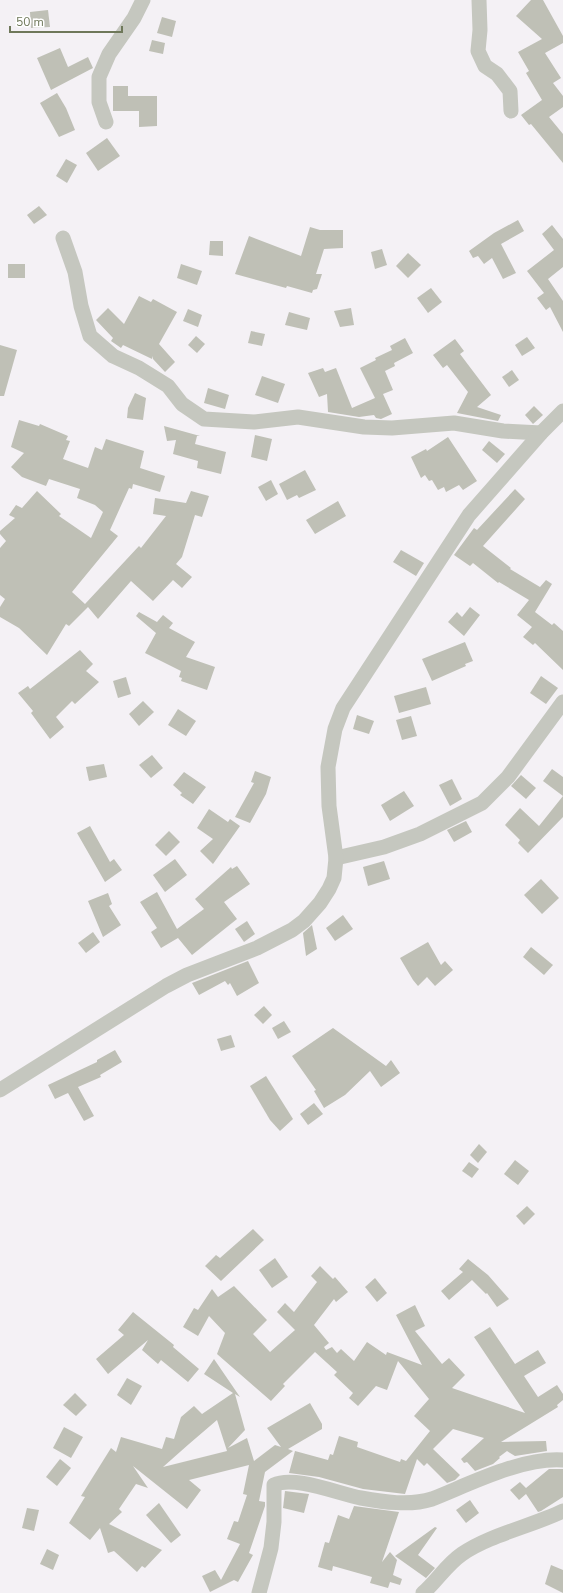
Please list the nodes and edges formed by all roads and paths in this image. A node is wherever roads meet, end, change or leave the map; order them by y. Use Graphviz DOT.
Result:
graph roads {
  1 [pos="143,0"];
  2 [pos="479,0"];
  3 [pos="511,111"];
  4 [pos="106,122"];
  5 [pos="63,238"];
  6 [pos="563,411"];
  7 [pos="541,433"];
  8 [pos="563,702"];
  9 [pos="336,858"];
  10 [pos="0,1090"];
  11 [pos="563,1460"];
  12 [pos="563,1511"];
  13 [pos="259,1593"];
  14 [pos="423,1593"];
  1 -- 4 [label="street"];
  2 -- 3 [label="street"];
  5 -- 7 [label="street"];
  6 -- 7 [label="street"];
  7 -- 9 [label="street"];
  8 -- 9 [label="street"];
  9 -- 10 [label="street"];
  11 -- 13 [label="street"];
  12 -- 14 [label="street"];
}
